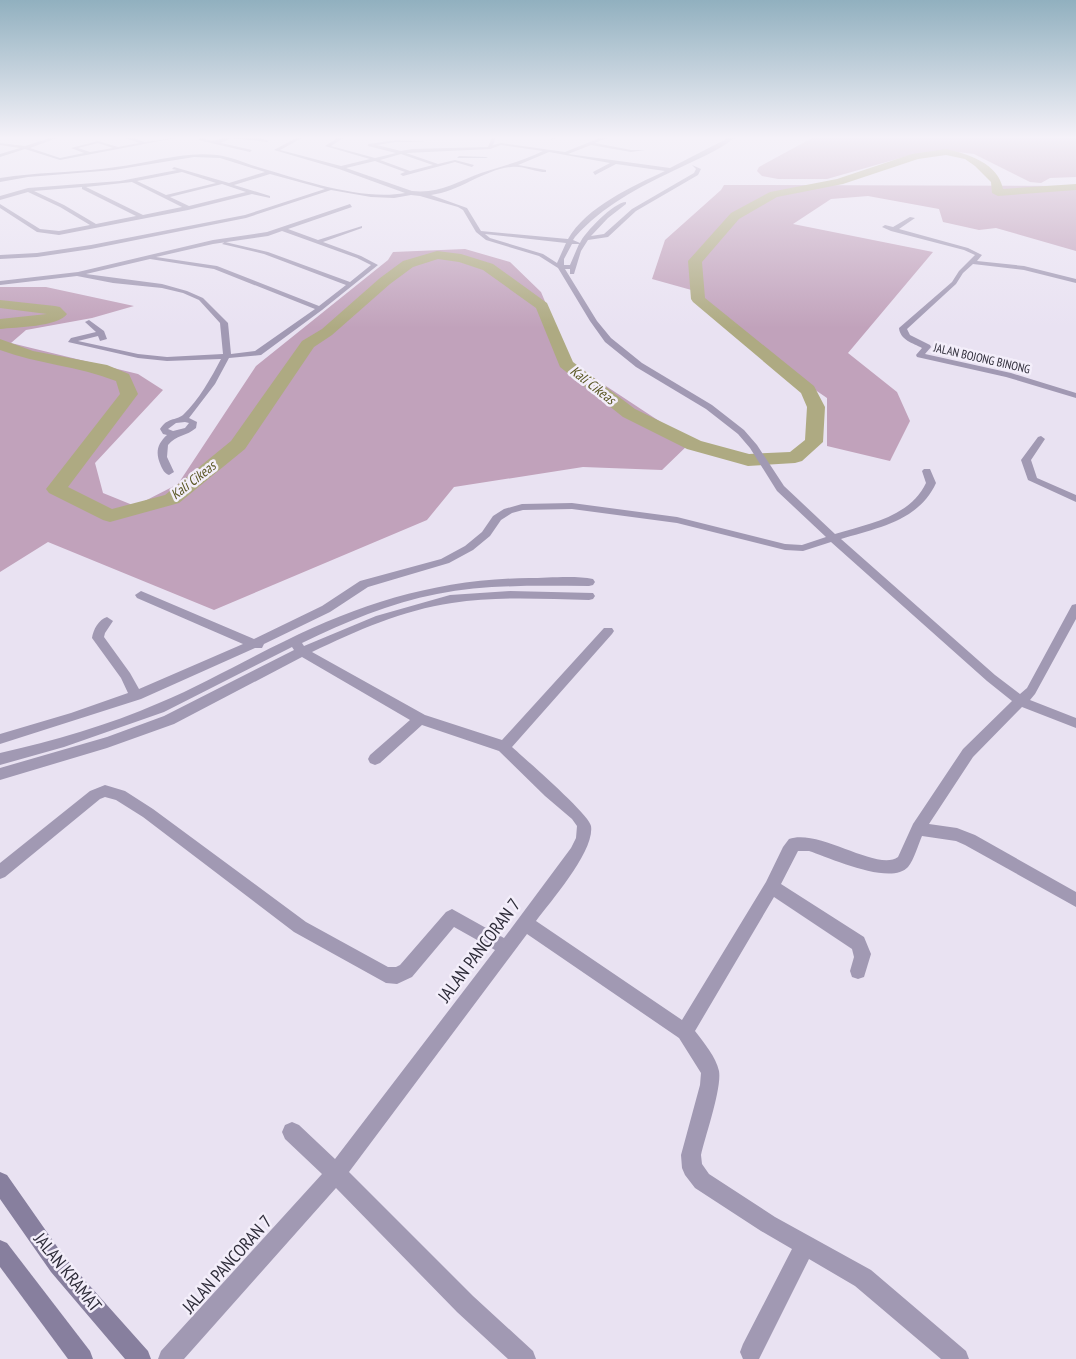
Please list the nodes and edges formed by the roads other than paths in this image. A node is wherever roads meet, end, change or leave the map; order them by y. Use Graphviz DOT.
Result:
graph roads {
  1 [pos="50,200"];
  2 [pos="109,200"];
  3 [pos="172,200"];
  4 [pos="219,200"];
  5 [pos="294,200"];
  6 [pos="440,200"];
  7 [pos="614,200"];
  8 [pos="629,200"];
  9 [pos="649,200"];
  10 [pos="0,206"];
  11 [pos="350,206"];
  12 [pos="188,208"];
  13 [pos="142,217"];
  14 [pos="912,218"];
  15 [pos="203,224"];
  16 [pos="96,226"];
  17 [pos="360,227"];
  18 [pos="885,228"];
  19 [pos="285,230"];
  20 [pos="893,230"];
  21 [pos="210,231"];
  22 [pos="478,231"];
  23 [pos="214,239"];
  24 [pos="569,241"];
  25 [pos="265,242"];
  26 [pos="318,242"];
  27 [pos="582,242"];
  28 [pos="0,256"];
  29 [pos="145,258"];
  30 [pos="971,262"];
  31 [pos="560,267"];
  32 [pos="573,267"];
  33 [pos="78,274"];
  34 [pos="1076,281"];
  35 [pos="0,283"];
  36 [pos="350,284"];
  37 [pos="573,287"];
  38 [pos="320,309"];
  39 [pos="89,322"];
  40 [pos="101,332"];
  41 [pos="108,350"];
  42 [pos="227,355"];
  43 [pos="1076,396"];
  44 [pos="1041,439"];
  45 [pos="926,471"];
  46 [pos="169,472"];
  47 [pos="1076,499"];
  48 [pos="832,537"];
  49 [pos="589,582"];
  50 [pos="141,595"];
  51 [pos="589,596"];
  52 [pos="1076,608"];
  53 [pos="107,621"];
  54 [pos="608,631"];
  55 [pos="254,644"];
  56 [pos="298,646"];
  57 [pos="275,651"];
  58 [pos="136,696"];
  59 [pos="1022,702"];
  60 [pos="420,719"];
  61 [pos="1076,723"];
  62 [pos="0,739"];
  63 [pos="504,747"];
  64 [pos="0,758"];
  65 [pos="375,759"];
  66 [pos="0,774"];
  67 [pos="918,829"];
  68 [pos="0,872"];
  69 [pos="772,887"];
  70 [pos="1076,900"];
  71 [pos="525,922"];
  72 [pos="505,947"];
  73 [pos="858,971"];
  74 [pos="685,1032"];
  75 [pos="292,1132"];
  76 [pos="337,1172"];
  77 [pos="0,1182"];
  78 [pos="805,1245"];
  79 [pos="0,1250"];
  80 [pos="751,1352"];
  81 [pos="82,1359"];
  82 [pos="140,1359"];
  83 [pos="169,1359"];
  84 [pos="525,1359"];
  85 [pos="958,1359"];
  1 -- 16 [label="street"];
  2 -- 13 [label="street"];
  3 -- 12 [label="street"];
  4 -- 12 [label="street"];
  5 -- 15 [label="street"];
  6 -- 22 [label="street"];
  7 -- 24 [label="street"];
  8 -- 27 [label="street"];
  9 -- 27 [label="street"];
  10 -- 16 [label="street"];
  11 -- 19 [label="street"];
  12 -- 13 [label="street"];
  13 -- 16 [label="street"];
  14 -- 20 [label="street"];
  15 -- 21 [label="street"];
  15 -- 28 [label="street"];
  17 -- 26 [label="street"];
  18 -- 20 [label="street"];
  19 -- 23 [label="street"];
  19 -- 25 [label="street"];
  19 -- 26 [label="street"];
  20 -- 30 [label="street"];
  22 -- 24 [label="street"];
  22 -- 31 [label="street"];
  23 -- 29 [label="street"];
  23 -- 36 [label="street"];
  24 -- 27 [label="street"];
  24 -- 31 [label="street"];
  26 -- 36 [label="street"];
  27 -- 32 [label="street"];
  29 -- 33 [label="street"];
  29 -- 38 [label="street"];
  30 -- 34 [label="street"];
  30 -- 43 [label="street, JALAN BOJONG BINONG"];
  31 -- 32 [label="street"];
  31 -- 37 [label="street"];
  32 -- 37 [label="street"];
  33 -- 35 [label="street"];
  33 -- 42 [label="street"];
  36 -- 38 [label="street"];
  37 -- 48 [label="street"];
  38 -- 42 [label="street"];
  39 -- 40 [label="street"];
  40 -- 41 [label="street"];
  40 -- 41 [label="street"];
  41 -- 42 [label="street"];
  42 -- 46 [label="street"];
  44 -- 47 [label="street"];
  45 -- 48 [label="street"];
  48 -- 55 [label="street"];
  48 -- 59 [label="street"];
  49 -- 56 [label="street"];
  50 -- 55 [label="street"];
  51 -- 56 [label="street"];
  52 -- 59 [label="street"];
  53 -- 58 [label="street"];
  54 -- 63 [label="street"];
  55 -- 57 [label="street"];
  55 -- 58 [label="street"];
  56 -- 57 [label="street"];
  56 -- 60 [label="street, JALAN PANCORAN 7"];
  56 -- 66 [label="street"];
  57 -- 64 [label="street"];
  58 -- 62 [label="street"];
  59 -- 61 [label="street"];
  59 -- 67 [label="street"];
  60 -- 63 [label="street, JALAN PANCORAN 7"];
  60 -- 65 [label="street"];
  63 -- 71 [label="street, JALAN PANCORAN 7"];
  67 -- 69 [label="street"];
  67 -- 70 [label="street"];
  68 -- 72 [label="street"];
  69 -- 73 [label="street"];
  69 -- 74 [label="street"];
  71 -- 72 [label="street, JALAN PANCORAN 7"];
  71 -- 74 [label="street"];
  72 -- 76 [label="street, JALAN PANCORAN 7"];
  74 -- 78 [label="street"];
  75 -- 76 [label="street"];
  76 -- 83 [label="street, JALAN PANCORAN 7"];
  76 -- 84 [label="street"];
  77 -- 82 [label="main road, JALAN KRAMAT"];
  78 -- 80 [label="street"];
  78 -- 85 [label="street"];
  79 -- 81 [label="main road"];
}
